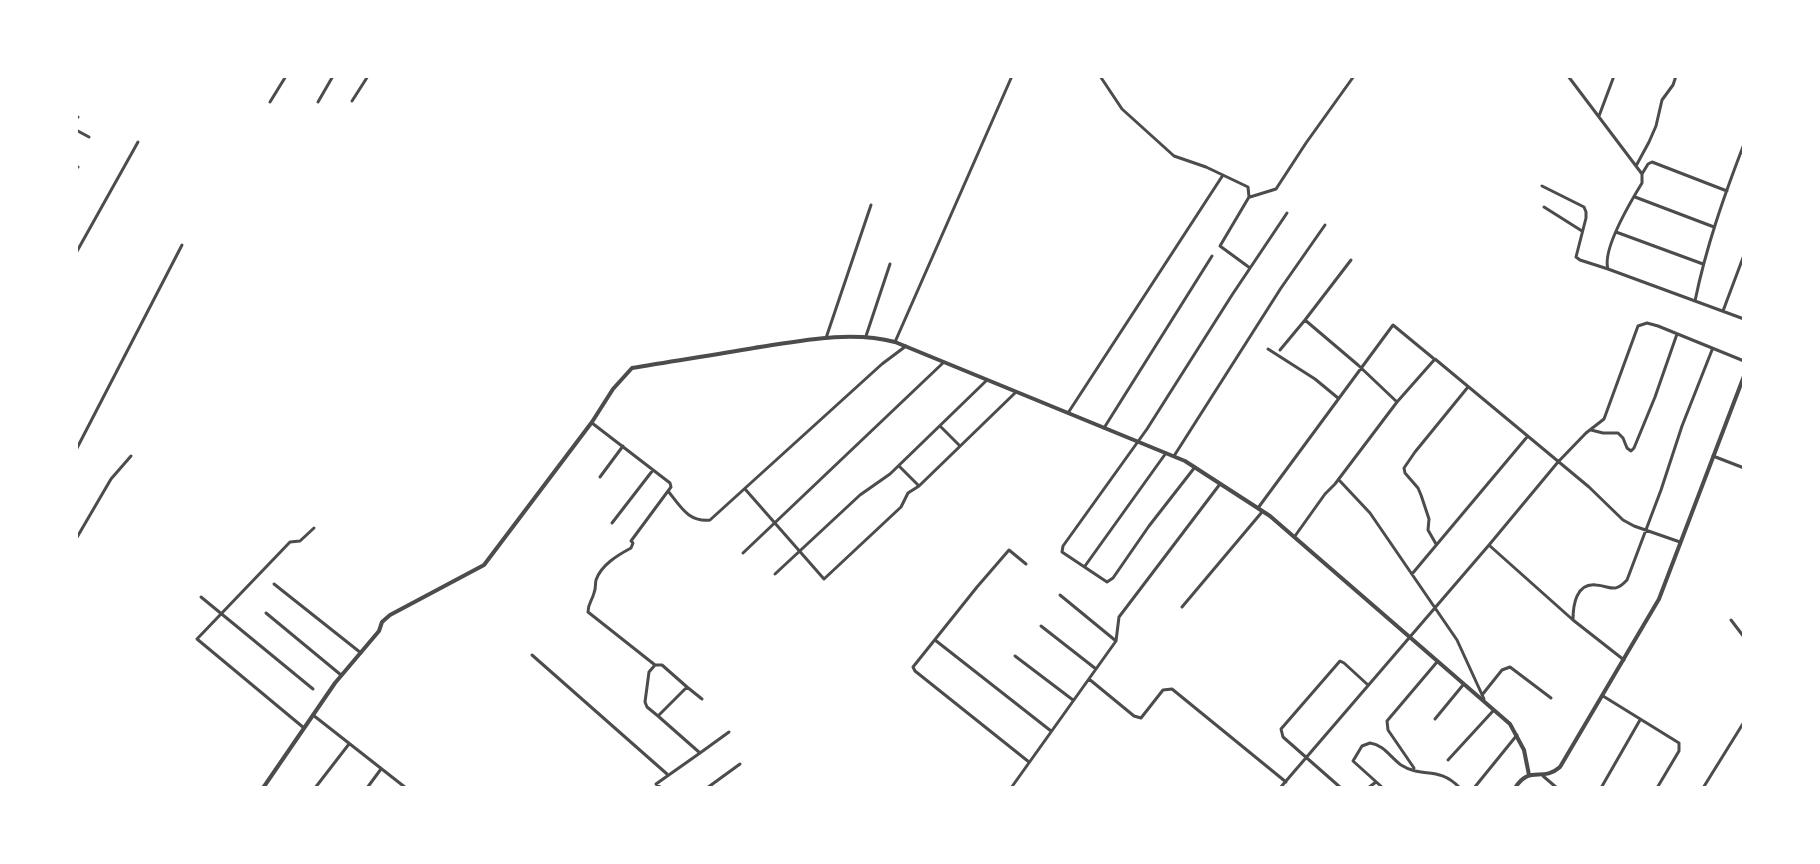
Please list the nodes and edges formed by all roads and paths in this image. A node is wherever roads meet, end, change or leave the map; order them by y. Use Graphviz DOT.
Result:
graph roads {
  1 [pos="286,76"];
  2 [pos="333,76"];
  3 [pos="368,76"];
  4 [pos="1012,76"];
  5 [pos="1100,76"];
  6 [pos="1354,76"];
  7 [pos="1568,76"];
  8 [pos="1614,76"];
  9 [pos="1676,76"];
  10 [pos="352,101"];
  11 [pos="270,102"];
  12 [pos="318,102"];
  13 [pos="1599,116"];
  14 [pos="76,130"];
  15 [pos="89,137"];
  16 [pos="138,142"];
  17 [pos="1744,144"];
  18 [pos="1738,161"];
  19 [pos="1744,163"];
  20 [pos="1636,166"];
  21 [pos="1642,174"];
  22 [pos="1223,175"];
  23 [pos="1542,186"];
  24 [pos="1727,191"];
  25 [pos="1633,196"];
  26 [pos="1249,197"];
  27 [pos="871,205"];
  28 [pos="1544,207"];
  29 [pos="1287,213"];
  30 [pos="1325,225"];
  31 [pos="1714,227"];
  32 [pos="1582,231"];
  33 [pos="1616,231"];
  34 [pos="182,245"];
  35 [pos="77,250"];
  36 [pos="1744,255"];
  37 [pos="1212,256"];
  38 [pos="1351,260"];
  39 [pos="890,264"];
  40 [pos="1703,264"];
  41 [pos="1250,268"];
  42 [pos="1608,269"];
  43 [pos="1695,301"];
  44 [pos="1723,311"];
  45 [pos="1744,319"];
  46 [pos="1305,320"];
  47 [pos="1677,334"];
  48 [pos="866,337"];
  49 [pos="825,338"];
  50 [pos="895,342"];
  51 [pos="906,346"];
  52 [pos="1712,348"];
  53 [pos="1268,349"];
  54 [pos="1280,350"];
  55 [pos="1435,359"];
  56 [pos="1744,361"];
  57 [pos="944,362"];
  58 [pos="1361,367"];
  59 [pos="1744,376"];
  60 [pos="987,380"];
  61 [pos="1468,387"];
  62 [pos="1017,392"];
  63 [pos="1338,398"];
  64 [pos="1397,402"];
  65 [pos="1068,413"];
  66 [pos="592,422"];
  67 [pos="940,426"];
  68 [pos="1104,428"];
  69 [pos="1591,429"];
  70 [pos="1527,437"];
  71 [pos="1137,441"];
  72 [pos="623,446"];
  73 [pos="960,446"];
  74 [pos="76,450"];
  75 [pos="1166,453"];
  76 [pos="131,456"];
  77 [pos="1174,456"];
  78 [pos="1713,456"];
  79 [pos="1558,462"];
  80 [pos="898,466"];
  81 [pos="1195,467"];
  82 [pos="1744,468"];
  83 [pos="653,470"];
  84 [pos="600,477"];
  85 [pos="1338,479"];
  86 [pos="1220,484"];
  87 [pos="919,486"];
  88 [pos="745,489"];
  89 [pos="668,491"];
  90 [pos="1260,510"];
  91 [pos="612,523"];
  92 [pos="774,524"];
  93 [pos="314,528"];
  94 [pos="1645,529"];
  95 [pos="1294,537"];
  96 [pos="76,539"];
  97 [pos="1680,542"];
  98 [pos="1436,544"];
  99 [pos="1489,545"];
  100 [pos="800,551"];
  101 [pos="743,553"];
  102 [pos="1026,564"];
  103 [pos="1085,566"];
  104 [pos="775,574"];
  105 [pos="1412,574"];
  106 [pos="274,584"];
  107 [pos="1060,595"];
  108 [pos="201,597"];
  109 [pos="1182,607"];
  110 [pos="1435,608"];
  111 [pos="266,613"];
  112 [pos="221,615"];
  113 [pos="1573,620"];
  114 [pos="1731,620"];
  115 [pos="1041,626"];
  116 [pos="1744,637"];
  117 [pos="1408,638"];
  118 [pos="935,640"];
  119 [pos="1116,641"];
  120 [pos="361,653"];
  121 [pos="532,655"];
  122 [pos="1015,656"];
  123 [pos="1624,660"];
  124 [pos="1437,662"];
  125 [pos="655,665"];
  126 [pos="1096,669"];
  127 [pos="341,675"];
  128 [pos="1089,679"];
  129 [pos="1368,685"];
  130 [pos="1463,685"];
  131 [pos="687,687"];
  132 [pos="313,689"];
  133 [pos="1482,695"];
  134 [pos="1603,696"];
  135 [pos="1551,698"];
  136 [pos="702,699"];
  137 [pos="1073,700"];
  138 [pos="1487,706"];
  139 [pos="1493,711"];
  140 [pos="313,715"];
  141 [pos="658,716"];
  142 [pos="1435,719"];
  143 [pos="1640,720"];
  144 [pos="1744,722"];
  145 [pos="304,728"];
  146 [pos="1051,731"];
  147 [pos="729,732"];
  148 [pos="1517,735"];
  149 [pos="349,744"];
  150 [pos="700,753"];
  151 [pos="1306,757"];
  152 [pos="1448,760"];
  153 [pos="1029,762"];
  154 [pos="740,764"];
  155 [pos="381,769"];
  156 [pos="1416,770"];
  157 [pos="668,775"];
  158 [pos="1529,775"];
  159 [pos="1543,776"];
  160 [pos="1286,782"];
  161 [pos="1376,782"];
  162 [pos="656,784"];
  163 [pos="263,788"];
  164 [pos="315,788"];
  165 [pos="367,788"];
  166 [pos="406,788"];
  167 [pos="650,788"];
  168 [pos="661,788"];
  169 [pos="707,788"];
  170 [pos="1011,788"];
  171 [pos="1280,788"];
  172 [pos="1341,788"];
  173 [pos="1368,788"];
  174 [pos="1383,788"];
  175 [pos="1460,788"];
  176 [pos="1474,788"];
  177 [pos="1515,788"];
  178 [pos="1557,788"];
  179 [pos="1601,788"];
  180 [pos="1657,788"];
  181 [pos="1703,788"];
  1 -- 11 [label="street"];
  2 -- 12 [label="street"];
  3 -- 10 [label="street"];
  4 -- 50 [label="street"];
  5 -- 22 [label="street"];
  6 -- 26 [label="street"];
  7 -- 13 [label="street"];
  8 -- 13 [label="street"];
  9 -- 20 [label="street"];
  13 -- 20 [label="street"];
  14 -- 15 [label="street"];
  16 -- 35 [label="street"];
  17 -- 18 [label="street"];
  18 -- 19 [label="street"];
  18 -- 24 [label="street"];
  20 -- 21 [label="street"];
  21 -- 24 [label="street"];
  21 -- 25 [label="street"];
  22 -- 26 [label="street"];
  22 -- 65 [label="street"];
  23 -- 32 [label="street"];
  24 -- 31 [label="street"];
  25 -- 31 [label="street"];
  25 -- 33 [label="street"];
  26 -- 41 [label="street"];
  27 -- 49 [label="street"];
  28 -- 32 [label="street"];
  29 -- 41 [label="street"];
  30 -- 77 [label="street"];
  31 -- 40 [label="street"];
  32 -- 42 [label="street"];
  33 -- 40 [label="street"];
  33 -- 42 [label="street"];
  34 -- 74 [label="street"];
  36 -- 44 [label="street"];
  37 -- 68 [label="street"];
  38 -- 46 [label="street"];
  39 -- 48 [label="street"];
  40 -- 43 [label="street"];
  41 -- 71 [label="street"];
  42 -- 43 [label="street"];
  43 -- 44 [label="street"];
  44 -- 45 [label="street"];
  46 -- 54 [label="street"];
  46 -- 58 [label="street"];
  47 -- 52 [label="street"];
  47 -- 69 [label="street"];
  47 -- 69 [label="street"];
  48 -- 49 [label="street"];
  48 -- 50 [label="street"];
  49 -- 66 [label="street"];
  50 -- 51 [label="street"];
  51 -- 57 [label="street"];
  51 -- 88 [label="street"];
  52 -- 56 [label="street"];
  52 -- 94 [label="street"];
  53 -- 63 [label="street"];
  55 -- 58 [label="street"];
  55 -- 61 [label="street"];
  55 -- 64 [label="street"];
  57 -- 60 [label="street"];
  57 -- 92 [label="street"];
  58 -- 63 [label="street"];
  58 -- 64 [label="street"];
  59 -- 78 [label="street"];
  60 -- 62 [label="street"];
  60 -- 67 [label="street"];
  61 -- 70 [label="street"];
  61 -- 98 [label="street"];
  62 -- 65 [label="street"];
  62 -- 73 [label="street"];
  63 -- 90 [label="street"];
  64 -- 85 [label="street"];
  65 -- 68 [label="street"];
  66 -- 72 [label="street"];
  66 -- 120 [label="street"];
  67 -- 73 [label="street"];
  67 -- 80 [label="street"];
  68 -- 71 [label="street"];
  69 -- 79 [label="street"];
  70 -- 79 [label="street"];
  70 -- 98 [label="street"];
  71 -- 75 [label="street"];
  71 -- 103 [label="street"];
  72 -- 83 [label="street"];
  72 -- 84 [label="street"];
  73 -- 87 [label="street"];
  75 -- 77 [label="street"];
  75 -- 103 [label="street"];
  76 -- 96 [label="street"];
  77 -- 81 [label="street"];
  78 -- 82 [label="street"];
  78 -- 97 [label="street"];
  79 -- 94 [label="street"];
  79 -- 99 [label="street"];
  80 -- 87 [label="street"];
  80 -- 100 [label="street"];
  81 -- 86 [label="street"];
  81 -- 103 [label="street"];
  83 -- 89 [label="street"];
  83 -- 91 [label="street"];
  85 -- 95 [label="street"];
  85 -- 105 [label="street"];
  86 -- 90 [label="street"];
  86 -- 119 [label="street"];
  87 -- 100 [label="street"];
  88 -- 89 [label="street"];
  88 -- 92 [label="street"];
  89 -- 125 [label="street"];
  90 -- 95 [label="street"];
  90 -- 109 [label="street"];
  92 -- 100 [label="street"];
  92 -- 101 [label="street"];
  93 -- 112 [label="street"];
  94 -- 97 [label="street"];
  94 -- 113 [label="street"];
  95 -- 117 [label="street"];
  97 -- 123 [label="street"];
  98 -- 105 [label="street"];
  99 -- 110 [label="street"];
  99 -- 113 [label="street"];
  100 -- 104 [label="street"];
  102 -- 118 [label="street"];
  105 -- 110 [label="street"];
  106 -- 120 [label="street"];
  107 -- 119 [label="street"];
  108 -- 112 [label="street"];
  110 -- 117 [label="street"];
  110 -- 133 [label="street"];
  111 -- 127 [label="street"];
  112 -- 132 [label="street"];
  112 -- 145 [label="street"];
  113 -- 123 [label="street"];
  114 -- 116 [label="street"];
  115 -- 126 [label="street"];
  117 -- 124 [label="street"];
  117 -- 129 [label="street"];
  118 -- 146 [label="street"];
  118 -- 153 [label="street"];
  119 -- 126 [label="street"];
  120 -- 127 [label="street"];
  121 -- 157 [label="street"];
  122 -- 137 [label="street"];
  123 -- 134 [label="street"];
  124 -- 130 [label="street"];
  124 -- 156 [label="street"];
  125 -- 131 [label="street"];
  125 -- 141 [label="street"];
  126 -- 128 [label="street"];
  127 -- 140 [label="street"];
  128 -- 137 [label="street"];
  128 -- 160 [label="street"];
  129 -- 151 [label="street"];
  129 -- 151 [label="street"];
  130 -- 138 [label="street"];
  130 -- 142 [label="street"];
  131 -- 136 [label="street"];
  131 -- 141 [label="street"];
  133 -- 135 [label="street"];
  133 -- 138 [label="street"];
  134 -- 143 [label="street"];
  134 -- 159 [label="street"];
  137 -- 146 [label="street"];
  138 -- 139 [label="street"];
  139 -- 148 [label="street"];
  139 -- 152 [label="street"];
  140 -- 145 [label="street"];
  140 -- 149 [label="street"];
  141 -- 150 [label="street"];
  143 -- 179 [label="street"];
  143 -- 180 [label="street"];
  144 -- 181 [label="street"];
  145 -- 163 [label="street"];
  146 -- 153 [label="street"];
  147 -- 150 [label="street"];
  148 -- 158 [label="street"];
  148 -- 176 [label="street"];
  149 -- 155 [label="street"];
  149 -- 164 [label="street"];
  150 -- 157 [label="street"];
  151 -- 160 [label="street"];
  151 -- 172 [label="street"];
  153 -- 170 [label="street"];
  154 -- 169 [label="street"];
  155 -- 165 [label="street"];
  155 -- 166 [label="street"];
  156 -- 161 [label="street"];
  156 -- 175 [label="street"];
  157 -- 162 [label="street"];
  158 -- 159 [label="street"];
  158 -- 177 [label="street"];
  159 -- 178 [label="street"];
  160 -- 171 [label="street"];
  161 -- 173 [label="street"];
  161 -- 174 [label="street"];
  162 -- 167 [label="street"];
  162 -- 168 [label="street"];
}
